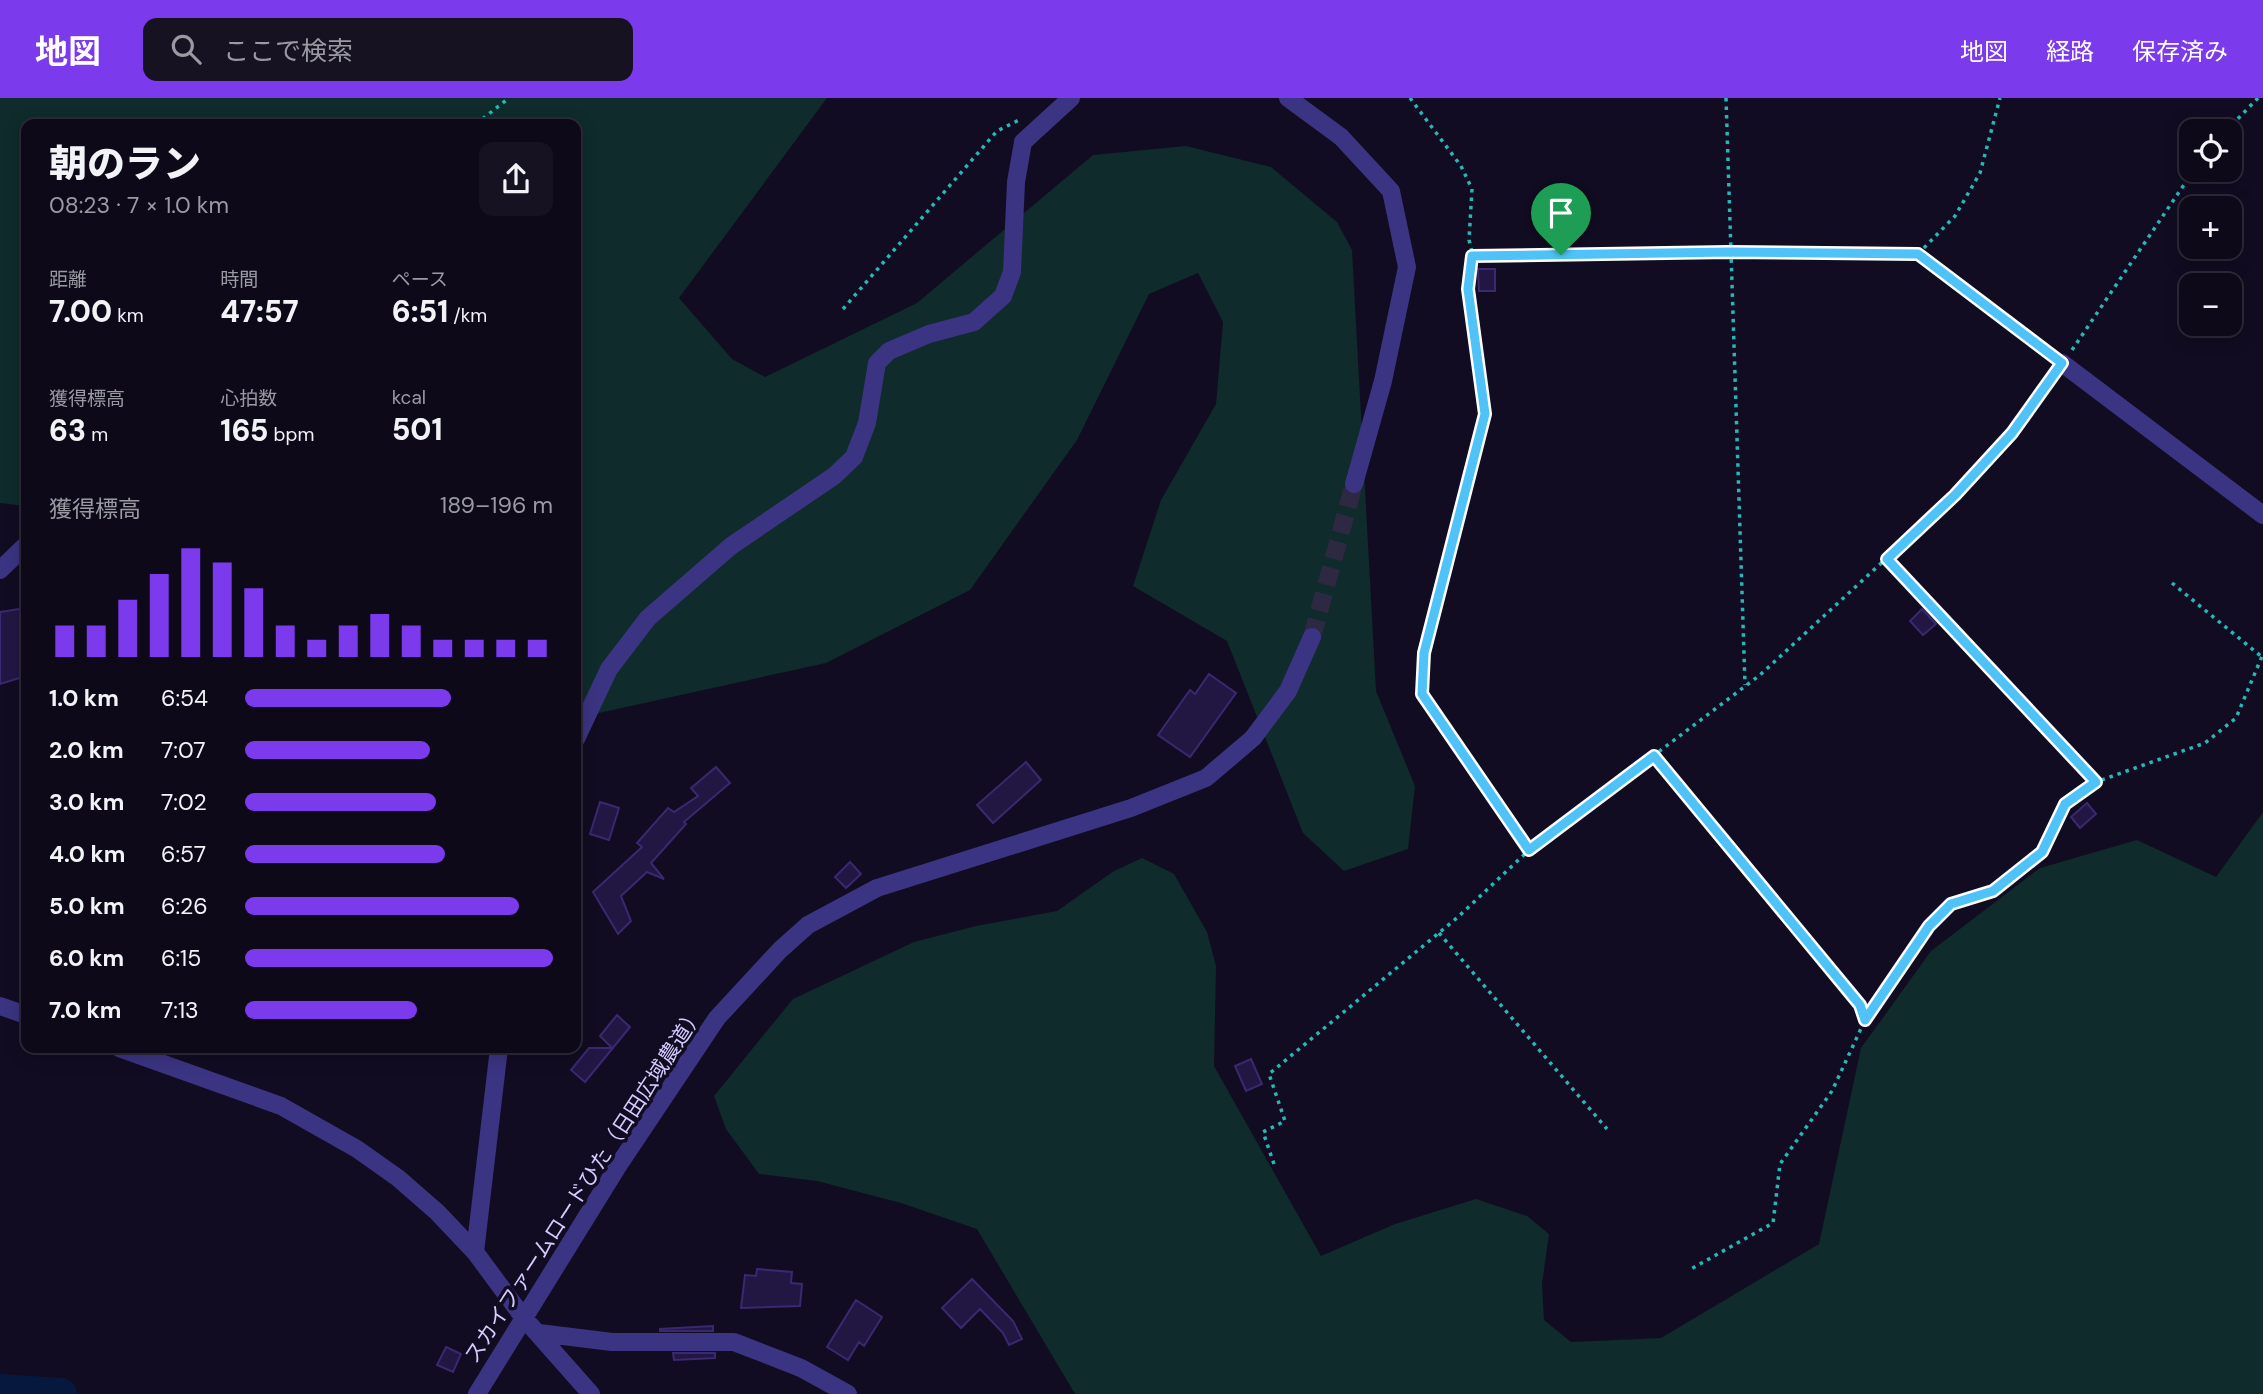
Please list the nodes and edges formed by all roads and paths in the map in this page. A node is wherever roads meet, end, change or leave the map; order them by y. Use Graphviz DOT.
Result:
graph roads {
  1 [pos="509,98"];
  2 [pos="1071,98"];
  3 [pos="1289,98"];
  4 [pos="1410,98"];
  5 [pos="1726,98"];
  6 [pos="2000,98"];
  7 [pos="2258,98"];
  8 [pos="1029,115"];
  9 [pos="482,119"];
  10 [pos="2238,119"];
  11 [pos="2186,182"];
  12 [pos="1729,252"];
  13 [pos="1918,254"];
  14 [pos="1472,256"];
  15 [pos="843,309"];
  16 [pos="2062,363"];
  17 [pos="1354,484"];
  18 [pos="2263,515"];
  19 [pos="21,550"];
  20 [pos="1887,559"];
  21 [pos="0,570"];
  22 [pos="2172,583"];
  23 [pos="1312,637"];
  24 [pos="2262,656"];
  25 [pos="1745,685"];
  26 [pos="581,728"];
  27 [pos="1654,756"];
  28 [pos="2096,782"];
  29 [pos="1529,850"];
  30 [pos="1439,933"];
  31 [pos="0,1006"];
  32 [pos="21,1013"];
  33 [pos="1865,1020"];
  34 [pos="133,1053"];
  35 [pos="498,1053"];
  36 [pos="1607,1129"];
  37 [pos="1274,1164"];
  38 [pos="475,1252"];
  39 [pos="1691,1269"];
  40 [pos="523,1317"];
  41 [pos="538,1333"];
  42 [pos="477,1394"];
  43 [pos="591,1394"];
  44 [pos="848,1394"];
  1 -- 9 [label="path"];
  2 -- 26 [label="street"];
  3 -- 17 [label="street"];
  4 -- 14 [label="path"];
  5 -- 12 [label="path"];
  6 -- 13 [label="path"];
  7 -- 10 [label="path"];
  8 -- 15 [label="path"];
  11 -- 16 [label="path"];
  12 -- 13 [label="path"];
  12 -- 14 [label="path"];
  12 -- 25 [label="path"];
  13 -- 16 [label="path"];
  14 -- 29 [label="path"];
  16 -- 18 [label="street"];
  16 -- 20 [label="path"];
  19 -- 21 [label="street"];
  20 -- 25 [label="path"];
  20 -- 28 [label="path"];
  22 -- 24 [label="path"];
  23 -- 40 [label="street, スカイファームロードひた（日田広域農道）"];
  24 -- 28 [label="path"];
  25 -- 27 [label="path"];
  27 -- 29 [label="path"];
  27 -- 33 [label="path"];
  28 -- 33 [label="path"];
  29 -- 30 [label="path"];
  30 -- 36 [label="path"];
  30 -- 37 [label="path"];
  31 -- 32 [label="street"];
  33 -- 39 [label="path"];
  34 -- 38 [label="street"];
  35 -- 38 [label="street"];
  38 -- 40 [label="street"];
  40 -- 41 [label="street"];
  40 -- 42 [label="street, スカイファームロードひた（日田広域農道）"];
  41 -- 43 [label="street"];
  41 -- 44 [label="street"];
}
